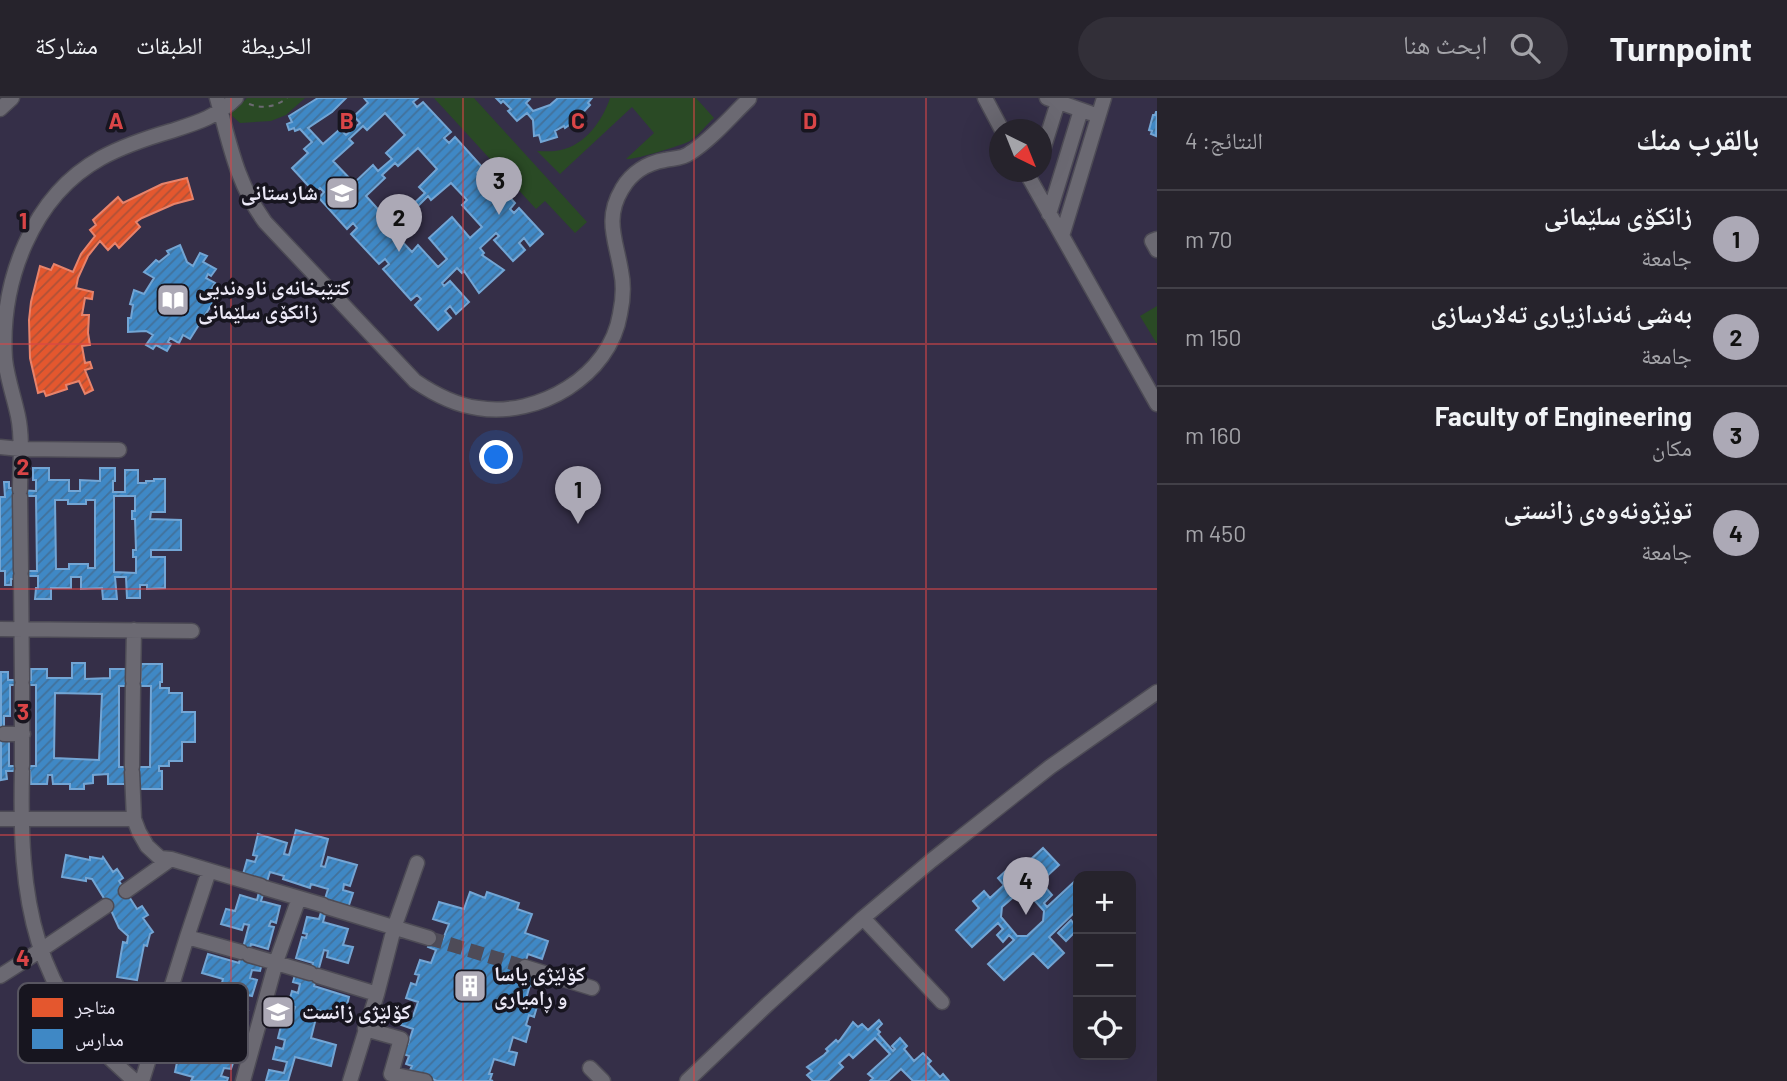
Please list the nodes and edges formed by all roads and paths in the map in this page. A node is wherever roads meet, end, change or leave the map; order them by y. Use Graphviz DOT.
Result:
graph roads {
  1 [pos="12,98"];
  2 [pos="287,98"];
  3 [pos="985,98"];
  4 [pos="1104,98"];
  5 [pos="240,99"];
  6 [pos="749,99"];
  7 [pos="1053,100"];
  8 [pos="218,105"];
  9 [pos="0,109"];
  10 [pos="1081,110"];
  11 [pos="1098,116"];
  12 [pos="996,119"];
  13 [pos="1049,119"];
  14 [pos="1034,182"];
  15 [pos="1049,214"];
  16 [pos="1062,236"];
  17 [pos="1157,239"];
  18 [pos="1157,250"];
  19 [pos="1157,404"];
  20 [pos="0,447"];
  21 [pos="20,449"];
  22 [pos="118,450"];
  23 [pos="0,629"];
  24 [pos="21,630"];
  25 [pos="134,630"];
  26 [pos="192,631"];
  27 [pos="1157,692"];
  28 [pos="4,734"];
  29 [pos="23,734"];
  30 [pos="21,818"];
  31 [pos="0,819"];
  32 [pos="134,819"];
  33 [pos="170,859"];
  34 [pos="417,863"];
  35 [pos="209,871"];
  36 [pos="126,891"];
  37 [pos="299,898"];
  38 [pos="106,906"];
  39 [pos="863,918"];
  40 [pos="394,928"];
  41 [pos="187,937"];
  42 [pos="429,939"];
  43 [pos="41,950"];
  44 [pos="276,962"];
  45 [pos="524,967"];
  46 [pos="0,976"];
  47 [pos="54,983"];
  48 [pos="173,983"];
  49 [pos="592,988"];
  50 [pos="377,994"];
  51 [pos="942,1002"];
  52 [pos="365,1029"];
  53 [pos="115,1063"];
  54 [pos="148,1063"];
  55 [pos="248,1063"];
  56 [pos="248,1063"];
  57 [pos="590,1068"];
  58 [pos="135,1081"];
  59 [pos="142,1081"];
  60 [pos="243,1081"];
  61 [pos="350,1081"];
  62 [pos="425,1081"];
  63 [pos="603,1081"];
  64 [pos="687,1081"];
  1 -- 9 [label="street"];
  2 -- 5 [label="path"];
  3 -- 12 [label="street"];
  4 -- 11 [label="street"];
  5 -- 8 [label="street"];
  6 -- 8 [label="street"];
  7 -- 10 [label="street"];
  7 -- 13 [label="street"];
  8 -- 21 [label="street"];
  10 -- 11 [label="street"];
  10 -- 15 [label="street"];
  11 -- 16 [label="street"];
  14 -- 15 [label="street"];
  15 -- 16 [label="street"];
  16 -- 19 [label="street"];
  17 -- 18 [label="street"];
  20 -- 21 [label="street"];
  21 -- 22 [label="street"];
  21 -- 24 [label="street"];
  23 -- 24 [label="street"];
  24 -- 25 [label="street"];
  24 -- 29 [label="street"];
  25 -- 26 [label="street"];
  25 -- 32 [label="street"];
  27 -- 39 [label="street"];
  28 -- 29 [label="street"];
  29 -- 30 [label="street"];
  30 -- 31 [label="street"];
  30 -- 32 [label="street"];
  30 -- 43 [label="street"];
  32 -- 33 [label="street"];
  33 -- 35 [label="street"];
  33 -- 36 [label="street"];
  34 -- 40 [label="street"];
  35 -- 37 [label="street"];
  35 -- 41 [label="street"];
  37 -- 40 [label="street"];
  37 -- 44 [label="street"];
  38 -- 43 [label="street"];
  39 -- 51 [label="street"];
  39 -- 64 [label="street"];
  40 -- 42 [label="street"];
  40 -- 50 [label="street"];
  41 -- 44 [label="street"];
  41 -- 48 [label="street"];
  43 -- 46 [label="street"];
  43 -- 47 [label="street"];
  44 -- 50 [label="street"];
  44 -- 56 [label="street"];
  45 -- 49 [label="street"];
  50 -- 52 [label="street"];
  52 -- 61 [label="street"];
  52 -- 62 [label="street"];
  53 -- 58 [label="street"];
  54 -- 59 [label="street"];
  55 -- 60 [label="street"];
  57 -- 63 [label="street"];
}
